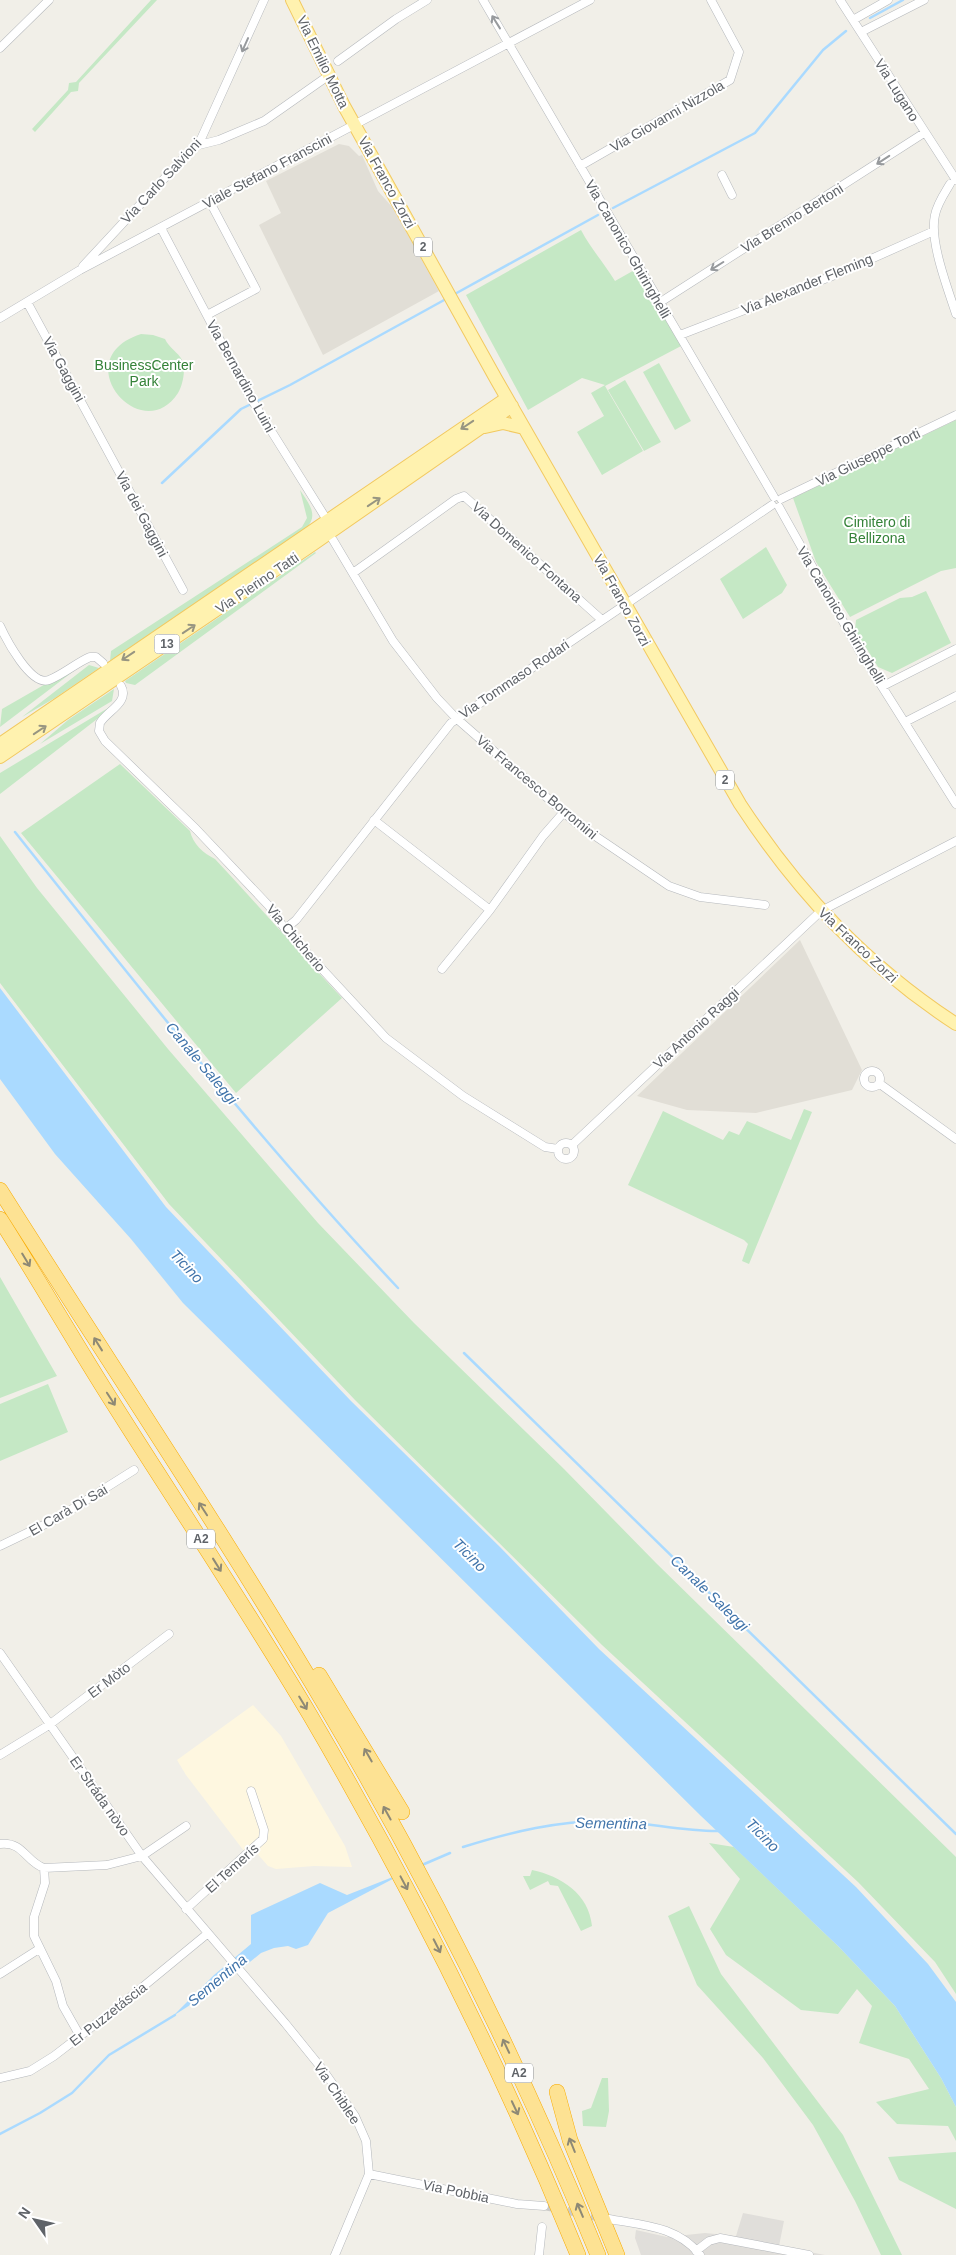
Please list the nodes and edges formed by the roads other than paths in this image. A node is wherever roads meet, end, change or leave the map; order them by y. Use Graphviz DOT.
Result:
graph roads {
  1 [pos="49,0"];
  2 [pos="264,0"];
  3 [pos="292,0"];
  4 [pos="427,0"];
  5 [pos="483,0"];
  6 [pos="590,0"];
  7 [pos="711,0"];
  8 [pos="840,0"];
  9 [pos="888,0"];
  10 [pos="924,0"];
  11 [pos="576,3"];
  12 [pos="854,20"];
  13 [pos="861,32"];
  14 [pos="509,44"];
  15 [pos="0,48"];
  16 [pos="338,61"];
  17 [pos="328,76"];
  18 [pos="354,124"];
  19 [pos="924,133"];
  20 [pos="195,146"];
  21 [pos="580,166"];
  22 [pos="722,175"];
  23 [pos="953,182"];
  24 [pos="732,195"];
  25 [pos="210,202"];
  26 [pos="161,228"];
  27 [pos="934,231"];
  28 [pos="105,241"];
  29 [pos="110,254"];
  30 [pos="80,270"];
  31 [pos="27,302"];
  32 [pos="659,302"];
  33 [pos="956,314"];
  34 [pos="207,315"];
  35 [pos="0,318"];
  36 [pos="680,335"];
  37 [pos="509,402"];
  38 [pos="956,415"];
  39 [pos="524,428"];
  40 [pos="478,430"];
  41 [pos="101,437"];
  42 [pos="776,502"];
  43 [pos="331,530"];
  44 [pos="353,574"];
  45 [pos="183,590"];
  46 [pos="625,605"];
  47 [pos="602,620"];
  48 [pos="0,626"];
  49 [pos="956,649"];
  50 [pos="103,663"];
  51 [pos="121,686"];
  52 [pos="883,686"];
  53 [pos="956,696"];
  54 [pos="456,718"];
  55 [pos="905,722"];
  56 [pos="0,744"];
  57 [pos="0,757"];
  58 [pos="956,804"];
  59 [pos="564,812"];
  60 [pos="374,820"];
  61 [pos="956,841"];
  62 [pos="765,905"];
  63 [pos="490,910"];
  64 [pos="821,911"];
  65 [pos="285,929"];
  66 [pos="442,969"];
  67 [pos="956,1024"];
  68 [pos="880,1084"];
  69 [pos="956,1139"];
  70 [pos="572,1145"];
  71 [pos="558,1149"];
  72 [pos="0,1190"];
  73 [pos="0,1219"];
  74 [pos="134,1470"];
  75 [pos="0,1546"];
  76 [pos="253,1586"];
  77 [pos="169,1634"];
  78 [pos="0,1653"];
  79 [pos="50,1725"];
  80 [pos="0,1755"];
  81 [pos="251,1791"];
  82 [pos="402,1812"];
  83 [pos="186,1826"];
  84 [pos="0,1844"];
  85 [pos="142,1856"];
  86 [pos="44,1868"];
  87 [pos="186,1909"];
  88 [pos="207,1934"];
  89 [pos="39,1950"];
  90 [pos="238,1970"];
  91 [pos="0,1974"];
  92 [pos="80,2036"];
  93 [pos="0,2078"];
  94 [pos="557,2092"];
  95 [pos="369,2174"];
  96 [pos="544,2206"];
  97 [pos="609,2219"];
  98 [pos="542,2227"];
  99 [pos="698,2253"];
  100 [pos="335,2255"];
  101 [pos="539,2255"];
  102 [pos="578,2255"];
  103 [pos="598,2255"];
  104 [pos="617,2255"];
  105 [pos="809,2255"];
  1 -- 15 [label="street"];
  2 -- 20 [label="street, Via Carlo Salvioni, one-way"];
  3 -- 17 [label="main road, Via Emilio Motta / 2"];
  4 -- 16 [label="street"];
  14 -- 5 [label="street, Via Canonico Ghiringhelli, one-way"];
  6 -- 11 [label="street, Viale Stefano Franscini"];
  7 -- 21 [label="street, Via Giovanni Nizzola"];
  8 -- 12 [label="street, Via Lugano"];
  9 -- 12 [label="street"];
  10 -- 13 [label="street"];
  11 -- 14 [label="street, Viale Stefano Franscini"];
  12 -- 13 [label="street, Via Lugano"];
  13 -- 19 [label="street, Via Lugano"];
  14 -- 18 [label="street, Viale Stefano Franscini"];
  14 -- 21 [label="street, Via Canonico Ghiringhelli"];
  17 -- 18 [label="main road, Via Emilio Motta / 2"];
  17 -- 20 [label="street"];
  18 -- 25 [label="street, Viale Stefano Franscini"];
  18 -- 37 [label="main road, Via Franco Zorzi / 2"];
  19 -- 23 [label="street, Via Lugano"];
  19 -- 32 [label="street, Via Brenno Bertoni, one-way"];
  20 -- 28 [label="street, Via Carlo Salvioni"];
  21 -- 32 [label="street, Via Canonico Ghiringhelli"];
  22 -- 24 [label="street"];
  23 -- 27 [label="street"];
  25 -- 26 [label="street, Viale Stefano Franscini"];
  25 -- 34 [label="street"];
  26 -- 29 [label="street, Viale Stefano Franscini"];
  26 -- 34 [label="street, Via Bernardino Luini"];
  27 -- 33 [label="street"];
  27 -- 36 [label="street, Via Alexander Fleming"];
  28 -- 29 [label="street"];
  28 -- 30 [label="street, Via Carlo Salvioni"];
  29 -- 30 [label="street, Viale Stefano Franscini"];
  30 -- 31 [label="street, Viale Stefano Franscini"];
  31 -- 35 [label="street, Viale Stefano Franscini"];
  31 -- 41 [label="street, Via Gaggini"];
  32 -- 36 [label="street, Via Canonico Ghiringhelli"];
  34 -- 43 [label="street, Via Bernardino Luini"];
  36 -- 42 [label="street, Via Canonico Ghiringhelli"];
  37 -- 39 [label="main road, Via Franco Zorzi / 2"];
  37 -- 40 [label="main road, Via Pierino Tatti / 13"];
  37 -- 43 [label="main road, Via Pierino Tatti / 13, one-way"];
  38 -- 42 [label="street, Via Giuseppe Torti"];
  39 -- 40 [label="main road"];
  39 -- 46 [label="main road, Via Franco Zorzi / 2"];
  43 -- 40 [label="main road, Via Pierino Tatti / 13, one-way"];
  41 -- 45 [label="street, Via dei Gaggini"];
  42 -- 46 [label="street, Via Tommaso Rodari"];
  42 -- 52 [label="street, Via Canonico Ghiringhelli"];
  43 -- 44 [label="street, Via Francesco Borromini"];
  43 -- 56 [label="main road, Via Pierino Tatti / 13, one-way"];
  57 -- 43 [label="main road, Via Pierino Tatti / 13, one-way"];
  44 -- 47 [label="street, Via Domenico Fontana"];
  44 -- 54 [label="street, Via Francesco Borromini"];
  46 -- 47 [label="street, Via Tommaso Rodari"];
  46 -- 64 [label="main road, Via Franco Zorzi / 2"];
  47 -- 54 [label="street, Via Tommaso Rodari"];
  48 -- 50 [label="street"];
  49 -- 52 [label="street"];
  51 -- 65 [label="street, Via Chicherio"];
  52 -- 55 [label="street, Via Canonico Ghiringhelli"];
  53 -- 55 [label="street"];
  54 -- 59 [label="street, Via Francesco Borromini"];
  54 -- 60 [label="street, Via Tommaso Rodari"];
  55 -- 58 [label="street, Via Canonico Ghiringhelli"];
  59 -- 62 [label="street, Via Francesco Borromini"];
  59 -- 63 [label="street"];
  60 -- 63 [label="street"];
  60 -- 65 [label="street, Via Tommaso Rodari"];
  61 -- 64 [label="street, Via Antonio Raggi"];
  63 -- 66 [label="street"];
  64 -- 67 [label="main road, Via Franco Zorzi / 2"];
  64 -- 70 [label="street, Via Antonio Raggi"];
  65 -- 71 [label="street, Via Chicherio"];
  68 -- 69 [label="street"];
  70 -- 71 [label="street"];
  70 -- 71 [label="street"];
  76 -- 72 [label="highway, A2, one-way"];
  73 -- 102 [label="highway, A2, one-way"];
  74 -- 75 [label="street, El Carà Di Sai"];
  82 -- 76 [label="highway, A2, one-way"];
  103 -- 76 [label="highway, A2, one-way"];
  77 -- 79 [label="street, Er Mòto"];
  78 -- 79 [label="street, Er Stráda nòvo"];
  79 -- 80 [label="street, Er Mòto"];
  79 -- 85 [label="street, Er Stráda nòvo"];
  81 -- 87 [label="street, El Temerís"];
  83 -- 85 [label="street"];
  84 -- 86 [label="street"];
  85 -- 86 [label="street"];
  85 -- 87 [label="street, Er Stráda nòvo"];
  86 -- 89 [label="street"];
  87 -- 88 [label="street, Er Stráda nòvo"];
  88 -- 90 [label="street, Er Stráda nòvo"];
  88 -- 92 [label="street, Er Puzzetáscia"];
  89 -- 91 [label="street"];
  89 -- 92 [label="street"];
  90 -- 95 [label="street, Via Chiblee"];
  92 -- 93 [label="street, Er Puzzetáscia"];
  104 -- 94 [label="highway, one-way"];
  95 -- 96 [label="street, Via Pobbia"];
  95 -- 100 [label="street, Via Chiblee"];
  97 -- 99 [label="street"];
  98 -- 101 [label="street"];
  99 -- 105 [label="street"];
}
